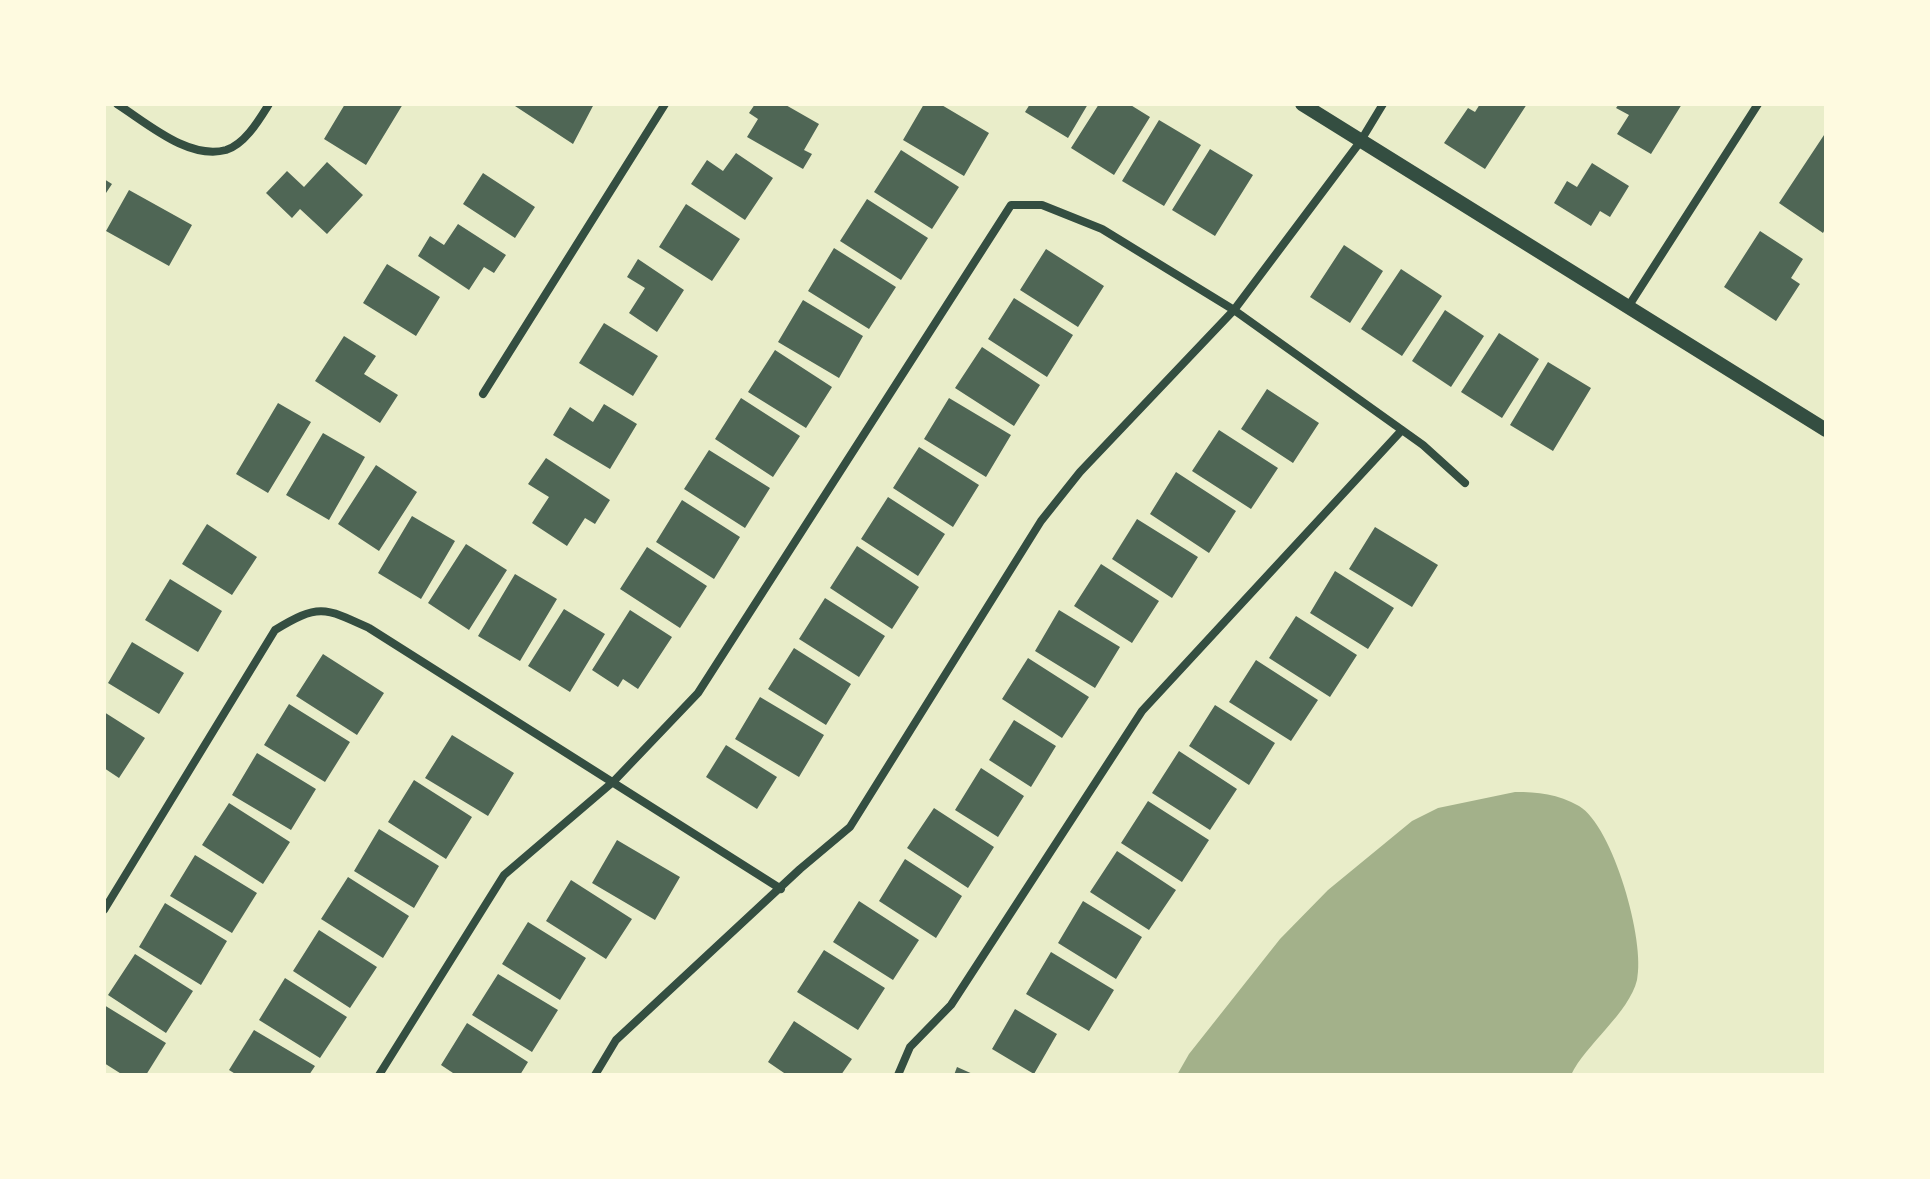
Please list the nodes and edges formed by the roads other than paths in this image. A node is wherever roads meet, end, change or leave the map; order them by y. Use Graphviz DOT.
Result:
graph roads {
  1 [pos="117,104"];
  2 [pos="269,104"];
  3 [pos="665,104"];
  4 [pos="1302,104"];
  5 [pos="1383,104"];
  6 [pos="1758,104"];
  7 [pos="1360,142"];
  8 [pos="1627,308"];
  9 [pos="1234,310"];
  10 [pos="483,394"];
  11 [pos="1402,430"];
  12 [pos="1826,430"];
  13 [pos="1465,483"];
  14 [pos="614,781"];
  15 [pos="781,889"];
  16 [pos="104,910"];
  17 [pos="379,1075"];
  18 [pos="595,1075"];
  19 [pos="898,1075"];
  1 -- 2 [label="street"];
  3 -- 10 [label="street"];
  4 -- 7 [label="street"];
  5 -- 7 [label="street"];
  6 -- 8 [label="street"];
  7 -- 8 [label="street"];
  7 -- 9 [label="street"];
  8 -- 12 [label="street"];
  9 -- 11 [label="street"];
  9 -- 14 [label="street"];
  9 -- 15 [label="street"];
  11 -- 13 [label="street"];
  11 -- 19 [label="street"];
  14 -- 15 [label="street"];
  14 -- 16 [label="street"];
  14 -- 17 [label="street"];
  15 -- 18 [label="street"];
}
